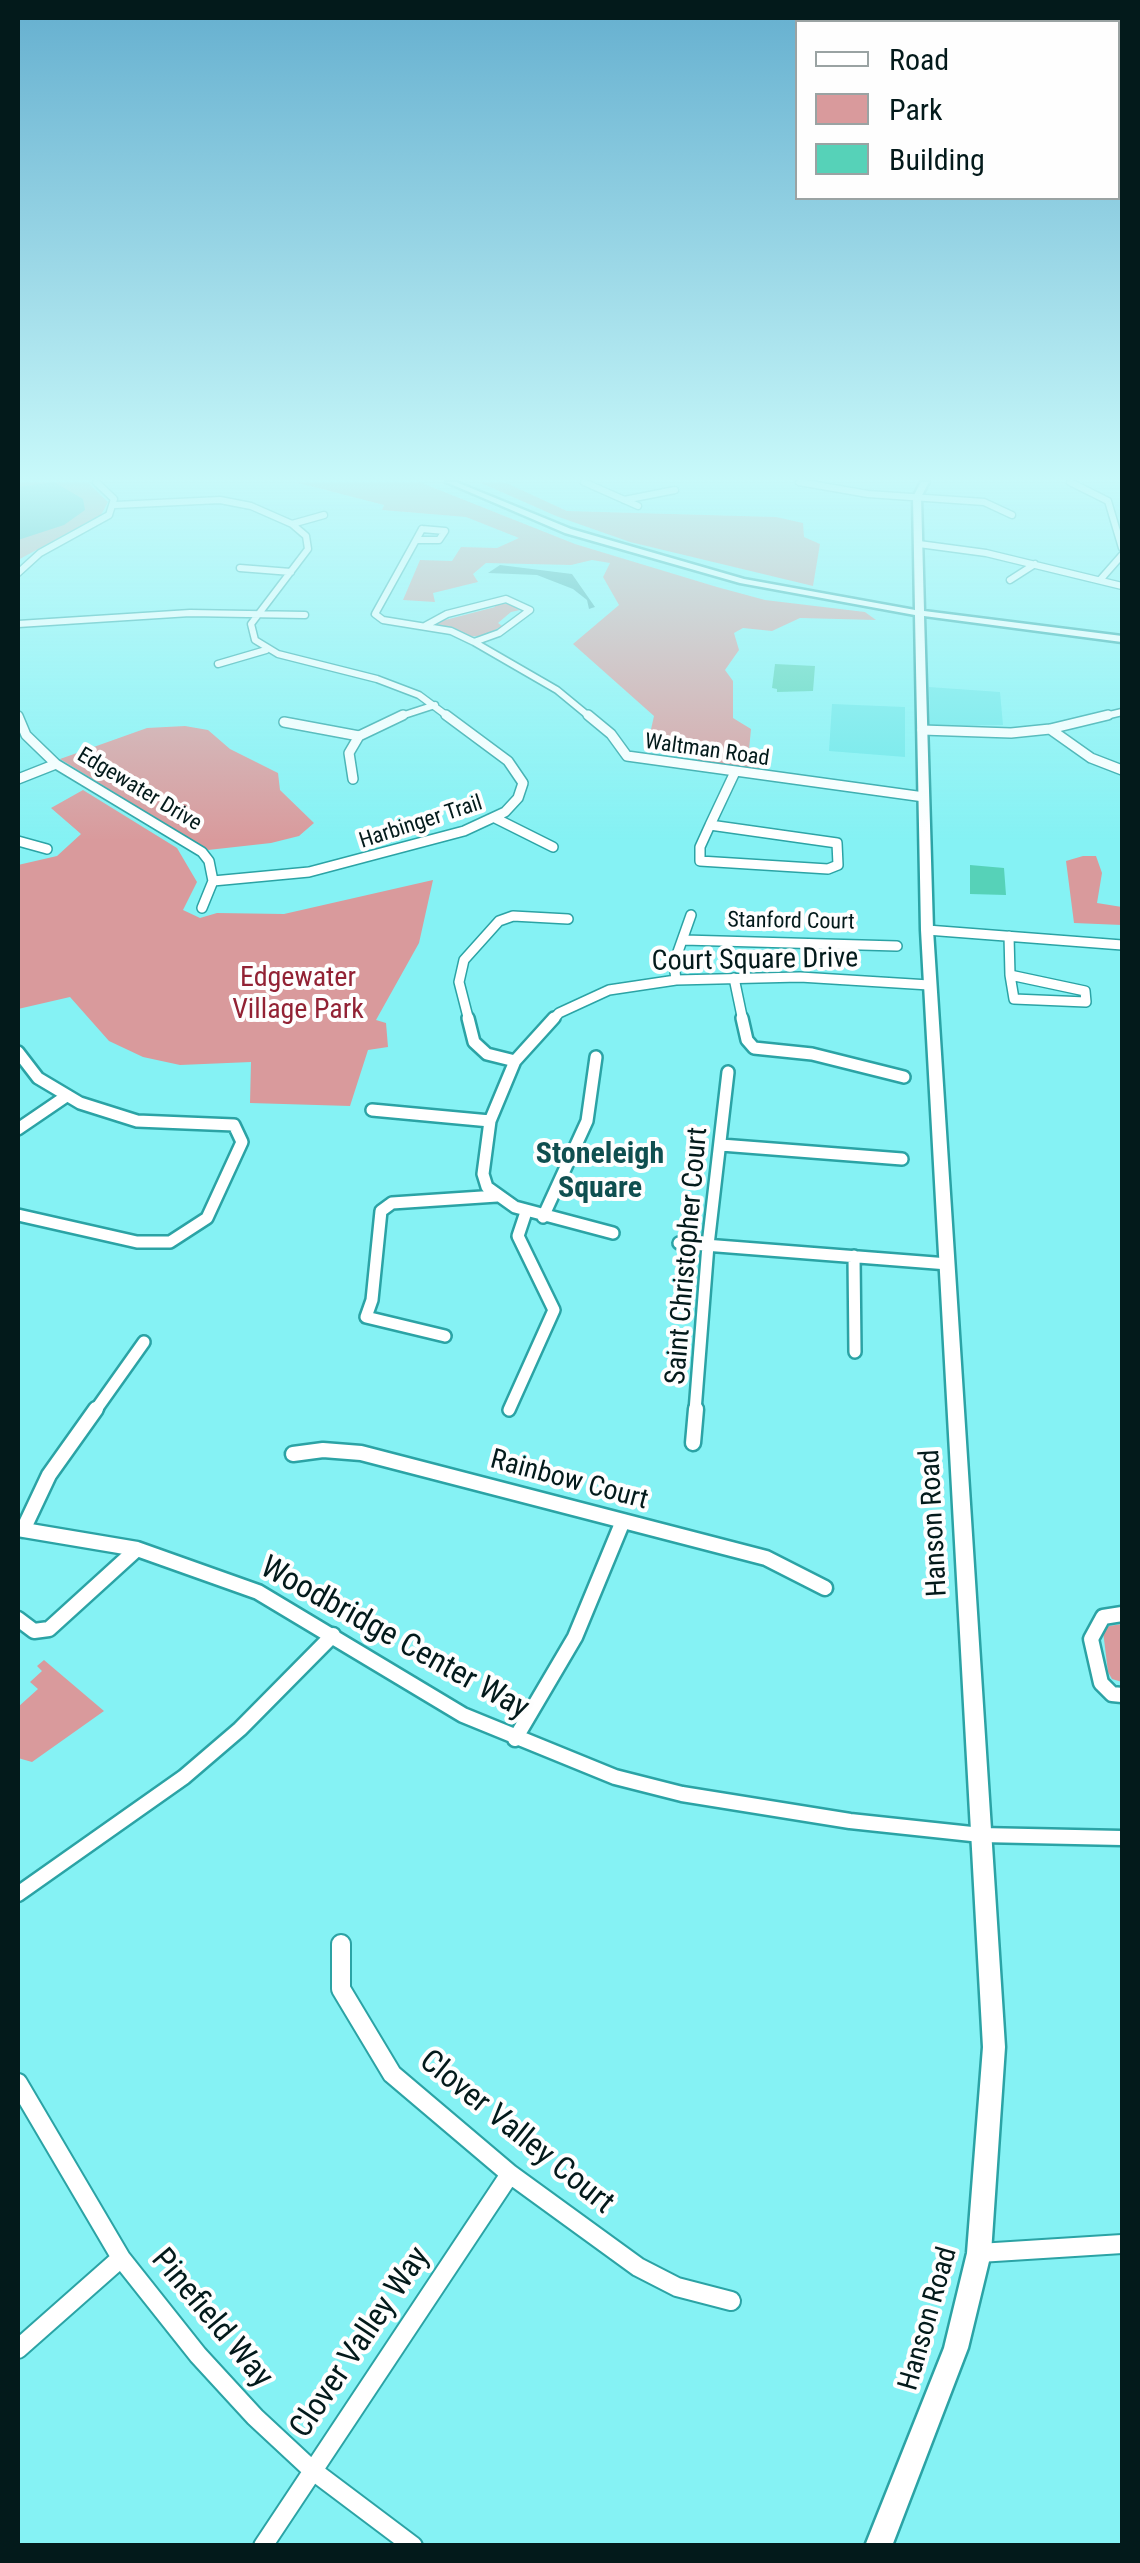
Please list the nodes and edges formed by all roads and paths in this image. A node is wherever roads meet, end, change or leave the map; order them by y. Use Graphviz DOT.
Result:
graph roads {
  1 [pos="268,602"];
  2 [pos="382,602"];
  3 [pos="496,602"];
  4 [pos="512,602"];
  5 [pos="850,602"];
  6 [pos="896,602"];
  7 [pos="919,602"];
  8 [pos="927,602"];
  9 [pos="862,604"];
  10 [pos="258,614"];
  11 [pos="920,614"];
  12 [pos="305,615"];
  13 [pos="958,620"];
  14 [pos="973,622"];
  15 [pos="18,624"];
  16 [pos="425,626"];
  17 [pos="920,637"];
  18 [pos="1122,639"];
  19 [pos="474,642"];
  20 [pos="266,650"];
  21 [pos="218,664"];
  22 [pos="435,705"];
  23 [pos="1122,712"];
  24 [pos="18,716"];
  25 [pos="284,722"];
  26 [pos="1050,729"];
  27 [pos="922,730"];
  28 [pos="359,736"];
  29 [pos="56,764"];
  30 [pos="1122,770"];
  31 [pos="735,772"];
  32 [pos="18,779"];
  33 [pos="353,780"];
  34 [pos="924,797"];
  35 [pos="496,818"];
  36 [pos="710,825"];
  37 [pos="18,841"];
  38 [pos="553,847"];
  39 [pos="47,849"];
  40 [pos="213,881"];
  41 [pos="202,908"];
  42 [pos="691,916"];
  43 [pos="568,920"];
  44 [pos="927,930"];
  45 [pos="1008,936"];
  46 [pos="684,940"];
  47 [pos="1122,945"];
  48 [pos="897,946"];
  49 [pos="1010,975"];
  50 [pos="734,978"];
  51 [pos="676,980"];
  52 [pos="930,986"];
  53 [pos="18,1052"];
  54 [pos="596,1057"];
  55 [pos="515,1061"];
  56 [pos="728,1072"];
  57 [pos="904,1077"];
  58 [pos="65,1097"];
  59 [pos="372,1110"];
  60 [pos="490,1121"];
  61 [pos="234,1125"];
  62 [pos="18,1129"];
  63 [pos="720,1145"];
  64 [pos="902,1159"];
  65 [pos="497,1196"];
  66 [pos="526,1212"];
  67 [pos="18,1216"];
  68 [pos="543,1217"];
  69 [pos="613,1232"];
  70 [pos="679,1243"];
  71 [pos="708,1245"];
  72 [pos="854,1256"];
  73 [pos="948,1264"];
  74 [pos="444,1336"];
  75 [pos="144,1342"];
  76 [pos="855,1352"];
  77 [pos="509,1410"];
  78 [pos="693,1443"];
  79 [pos="293,1454"];
  80 [pos="623,1521"];
  81 [pos="20,1530"];
  82 [pos="137,1549"];
  83 [pos="826,1588"];
  84 [pos="1122,1614"];
  85 [pos="18,1619"];
  86 [pos="334,1635"];
  87 [pos="1122,1695"];
  88 [pos="515,1739"];
  89 [pos="981,1835"];
  90 [pos="1122,1838"];
  91 [pos="18,1894"];
  92 [pos="341,1944"];
  93 [pos="18,2084"];
  94 [pos="510,2174"];
  95 [pos="1122,2244"];
  96 [pos="979,2253"];
  97 [pos="121,2258"];
  98 [pos="731,2300"];
  99 [pos="18,2349"];
  100 [pos="312,2470"];
  101 [pos="263,2546"];
  102 [pos="413,2546"];
  103 [pos="878,2546"];
  1 -- 10 [label="street"];
  2 -- 16 [label="street, Waltman Road"];
  3 -- 16 [label="street"];
  4 -- 19 [label="street"];
  5 -- 9 [label="street"];
  5 -- 17 [label="street"];
  6 -- 9 [label="street"];
  7 -- 11 [label="street, Hanson Road"];
  8 -- 13 [label="street"];
  9 -- 11 [label="street"];
  10 -- 12 [label="street"];
  10 -- 15 [label="street"];
  10 -- 20 [label="street"];
  11 -- 13 [label="street"];
  11 -- 17 [label="street, Hanson Road"];
  13 -- 14 [label="street"];
  14 -- 17 [label="street"];
  14 -- 18 [label="street"];
  16 -- 19 [label="street, Waltman Road"];
  17 -- 27 [label="street, Hanson Road"];
  19 -- 31 [label="street, Waltman Road"];
  20 -- 21 [label="street"];
  20 -- 22 [label="street, Harbinger Trail"];
  22 -- 28 [label="street"];
  22 -- 35 [label="street, Harbinger Trail"];
  23 -- 26 [label="street"];
  24 -- 29 [label="street, Edgewater Drive"];
  25 -- 28 [label="street"];
  26 -- 27 [label="street"];
  26 -- 30 [label="street"];
  27 -- 34 [label="street, Hanson Road"];
  28 -- 33 [label="street"];
  29 -- 32 [label="street"];
  29 -- 40 [label="street, Edgewater Drive"];
  31 -- 34 [label="street, Waltman Road"];
  31 -- 36 [label="street"];
  34 -- 44 [label="street, Hanson Road"];
  35 -- 38 [label="street"];
  35 -- 40 [label="street, Harbinger Trail"];
  36 -- 36 [label="street"];
  37 -- 39 [label="street"];
  40 -- 41 [label="street"];
  42 -- 46 [label="street, Stanford Court"];
  43 -- 55 [label="street"];
  44 -- 45 [label="street"];
  44 -- 52 [label="street, Hanson Road"];
  45 -- 47 [label="street"];
  45 -- 49 [label="street"];
  46 -- 48 [label="street, Stanford Court"];
  46 -- 51 [label="street, Stanford Court"];
  49 -- 49 [label="street"];
  50 -- 51 [label="street, Court Square Drive"];
  50 -- 52 [label="street, Court Square Drive"];
  50 -- 57 [label="street"];
  51 -- 55 [label="street, Court Square Drive"];
  52 -- 73 [label="street, Hanson Road"];
  53 -- 58 [label="street"];
  54 -- 68 [label="street"];
  55 -- 60 [label="street, Court Square Drive"];
  56 -- 63 [label="street, Saint Christopher Court"];
  58 -- 61 [label="street"];
  58 -- 62 [label="street"];
  59 -- 60 [label="street"];
  60 -- 65 [label="street, Court Square Drive"];
  61 -- 67 [label="street"];
  63 -- 64 [label="street"];
  63 -- 71 [label="street, Saint Christopher Court"];
  65 -- 66 [label="street"];
  65 -- 74 [label="street"];
  66 -- 68 [label="street"];
  66 -- 77 [label="street"];
  68 -- 69 [label="street"];
  70 -- 71 [label="street"];
  71 -- 72 [label="street"];
  71 -- 78 [label="street, Saint Christopher Court"];
  72 -- 73 [label="street"];
  72 -- 76 [label="street"];
  73 -- 89 [label="street, Hanson Road"];
  75 -- 81 [label="street"];
  79 -- 80 [label="street, Rainbow Court"];
  80 -- 83 [label="street, Rainbow Court"];
  80 -- 88 [label="street"];
  81 -- 82 [label="street, Woodbridge Center Way"];
  82 -- 85 [label="street"];
  82 -- 86 [label="street, Woodbridge Center Way"];
  84 -- 87 [label="street"];
  86 -- 88 [label="street, Woodbridge Center Way"];
  86 -- 91 [label="street"];
  88 -- 89 [label="street, Woodbridge Center Way"];
  89 -- 90 [label="street, Woodbridge Center Way"];
  89 -- 96 [label="street, Hanson Road"];
  92 -- 94 [label="street, Clover Valley Court"];
  93 -- 97 [label="street, Pinefield Way"];
  94 -- 98 [label="street, Clover Valley Court"];
  94 -- 100 [label="street, Clover Valley Way"];
  95 -- 96 [label="street"];
  96 -- 103 [label="street, Hanson Road"];
  97 -- 99 [label="street"];
  97 -- 100 [label="street, Pinefield Way"];
  100 -- 101 [label="street, Clover Valley Way"];
  100 -- 102 [label="street, Pinefield Way"];
}
